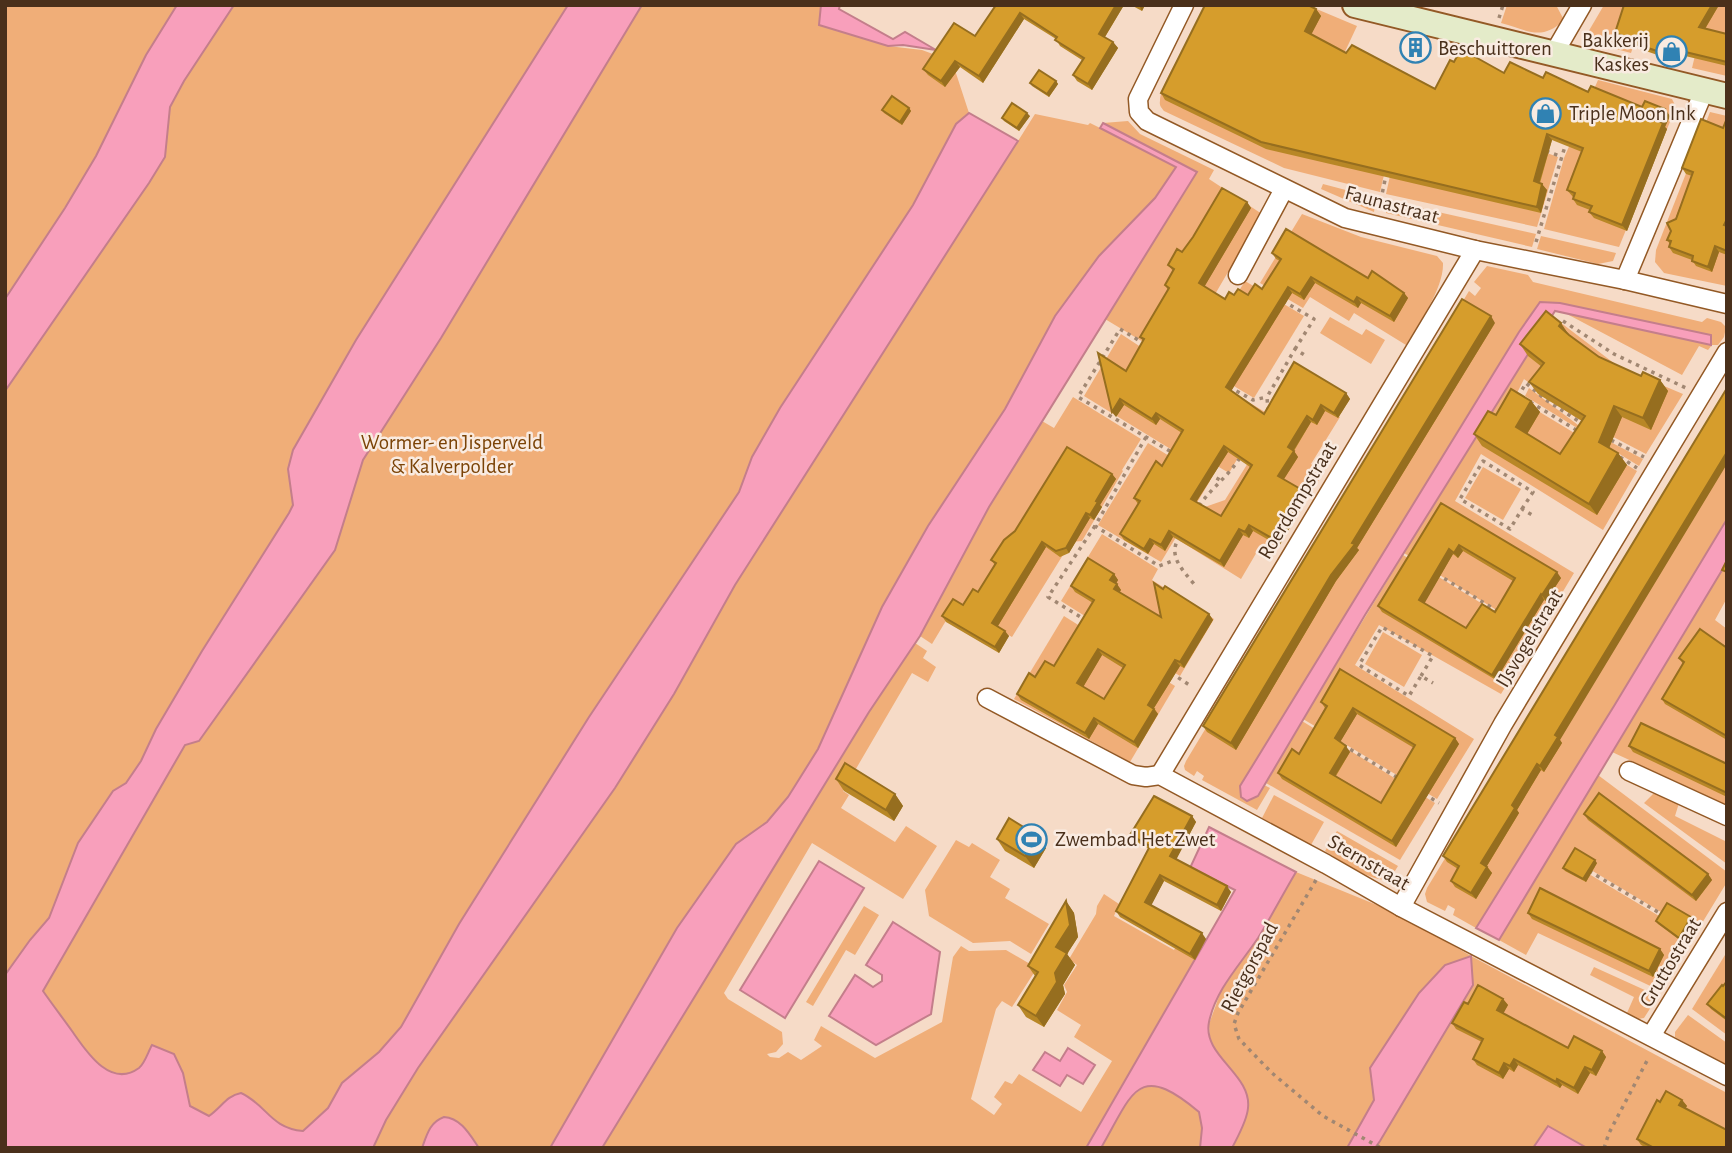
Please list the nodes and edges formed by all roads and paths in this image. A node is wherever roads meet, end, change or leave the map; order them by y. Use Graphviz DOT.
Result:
graph roads {
  1 [pos="1184,5"];
  2 [pos="1583,5"];
  3 [pos="1364,6"];
  4 [pos="1553,55"];
  5 [pos="1715,94"];
  6 [pos="1570,134"];
  7 [pos="1544,150"];
  8 [pos="1560,156"];
  9 [pos="1387,172"];
  10 [pos="1284,189"];
  11 [pos="1376,226"];
  12 [pos="1475,250"];
  13 [pos="1530,261"];
  14 [pos="1238,275"];
  15 [pos="1625,280"];
  16 [pos="1281,300"];
  17 [pos="1727,304"];
  18 [pos="1563,321"];
  19 [pos="1152,349"];
  20 [pos="1295,349"];
  21 [pos="1727,352"];
  22 [pos="1306,356"];
  23 [pos="1223,383"];
  24 [pos="1700,395"];
  25 [pos="1267,397"];
  26 [pos="1262,422"];
  27 [pos="1585,426"];
  28 [pos="1146,437"];
  29 [pos="1589,438"];
  30 [pos="1609,439"];
  31 [pos="1242,453"];
  32 [pos="1178,456"];
  33 [pos="1620,457"];
  34 [pos="1199,468"];
  35 [pos="1654,471"];
  36 [pos="1220,480"];
  37 [pos="1522,509"];
  38 [pos="1195,512"];
  39 [pos="1532,515"];
  40 [pos="1095,526"];
  41 [pos="1181,533"];
  42 [pos="1175,560"];
  43 [pos="1431,570"];
  44 [pos="1194,584"];
  45 [pos="1508,617"];
  46 [pos="1093,625"];
  47 [pos="1161,667"];
  48 [pos="1421,676"];
  49 [pos="1433,683"];
  50 [pos="1206,695"];
  51 [pos="987,698"];
  52 [pos="1340,743"];
  53 [pos="1629,771"];
  54 [pos="1160,775"];
  55 [pos="1408,784"];
  56 [pos="1419,791"];
  57 [pos="1452,811"];
  58 [pos="1727,816"];
  59 [pos="1326,864"];
  60 [pos="1583,868"];
  61 [pos="1401,907"];
  62 [pos="1727,912"];
  63 [pos="1663,915"];
  64 [pos="1655,1038"];
  65 [pos="1727,1076"];
  66 [pos="1380,1147"];
  67 [pos="1604,1148"];
  1 -- 10 [label="street, Faunastraat"];
  2 -- 4 [label="street"];
  3 -- 4 [label="street"];
  4 -- 5 [label="street"];
  5 -- 15 [label="street"];
  6 -- 8 [label="path"];
  7 -- 8 [label="path"];
  8 -- 13 [label="path"];
  9 -- 11 [label="path"];
  10 -- 11 [label="street, Faunastraat"];
  10 -- 14 [label="street"];
  11 -- 12 [label="street, Faunastraat"];
  12 -- 13 [label="street, Faunastraat"];
  12 -- 50 [label="street, Roerdompstraat"];
  13 -- 15 [label="street, Faunastraat"];
  15 -- 17 [label="street, Faunastraat"];
  16 -- 20 [label="path"];
  18 -- 24 [label="path"];
  19 -- 28 [label="path"];
  20 -- 22 [label="path"];
  20 -- 25 [label="path"];
  21 -- 24 [label="street, IJsvogelstraat"];
  23 -- 25 [label="path"];
  24 -- 35 [label="street, IJsvogelstraat"];
  25 -- 26 [label="path"];
  27 -- 29 [label="path"];
  28 -- 32 [label="path"];
  28 -- 40 [label="path"];
  30 -- 35 [label="path"];
  31 -- 36 [label="path"];
  33 -- 35 [label="path"];
  34 -- 36 [label="path"];
  35 -- 57 [label="street, IJsvogelstraat"];
  36 -- 38 [label="path"];
  37 -- 37 [label="path"];
  37 -- 39 [label="path"];
  40 -- 42 [label="path"];
  40 -- 46 [label="path"];
  41 -- 42 [label="path"];
  42 -- 44 [label="path"];
  43 -- 45 [label="path"];
  47 -- 50 [label="path"];
  48 -- 48 [label="path"];
  48 -- 49 [label="path"];
  50 -- 54 [label="street, Roerdompstraat"];
  51 -- 54 [label="street, Sternstraat"];
  52 -- 55 [label="path"];
  53 -- 58 [label="street"];
  54 -- 59 [label="street, Sternstraat"];
  56 -- 57 [label="path"];
  57 -- 61 [label="street, IJsvogelstraat"];
  59 -- 61 [label="street, Sternstraat"];
  59 -- 66 [label="path, Rietgorspad"];
  60 -- 63 [label="path"];
  61 -- 64 [label="street, Sternstraat"];
  62 -- 64 [label="street, Gruttostraat"];
  64 -- 65 [label="street, Sternstraat"];
  64 -- 67 [label="path"];
}
